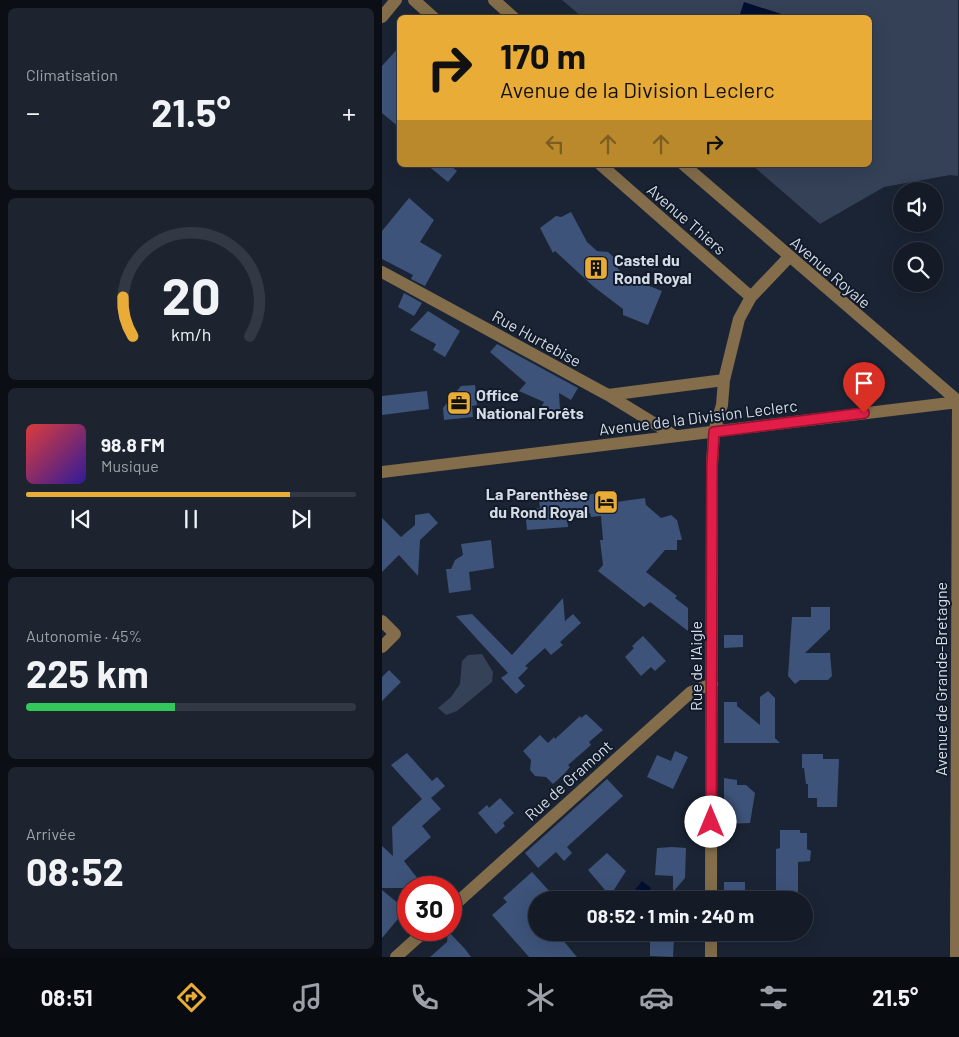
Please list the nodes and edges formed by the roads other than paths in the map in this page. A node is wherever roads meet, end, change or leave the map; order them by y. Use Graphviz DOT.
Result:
graph roads {
  1 [pos="396,0"];
  2 [pos="414,0"];
  3 [pos="494,0"];
  4 [pos="431,15"];
  5 [pos="511,15"];
  6 [pos="382,17"];
  7 [pos="603,167"];
  8 [pos="686,167"];
  9 [pos="789,257"];
  10 [pos="382,272"];
  11 [pos="751,296"];
  12 [pos="724,380"];
  13 [pos="608,395"];
  14 [pos="958,402"];
  15 [pos="714,432"];
  16 [pos="675,436"];
  17 [pos="382,472"];
  18 [pos="382,621"];
  19 [pos="382,646"];
  20 [pos="712,684"];
  21 [pos="957,698"];
  22 [pos="711,891"];
  23 [pos="462,898"];
  24 [pos="414,941"];
  25 [pos="711,941"];
  26 [pos="396,957"];
  27 [pos="711,957"];
  28 [pos="956,957"];
  1 -- 6 [label="street"];
  2 -- 4 [label="street"];
  3 -- 5 [label="street"];
  7 -- 11 [label="street, Avenue Thiers"];
  8 -- 9 [label="street, Avenue Royale"];
  9 -- 11 [label="street"];
  9 -- 14 [label="street, Avenue Royale"];
  10 -- 13 [label="street, Rue Hurtebise"];
  11 -- 12 [label="street, Rue de l'Aigle"];
  12 -- 13 [label="street"];
  12 -- 15 [label="street, Rue de l'Aigle"];
  13 -- 16 [label="street, Rue Hurtebise"];
  14 -- 15 [label="street, Avenue de la Division Leclerc"];
  14 -- 21 [label="street, Avenue de Grande-Bretagne"];
  15 -- 16 [label="street, Avenue de la Division Leclerc"];
  15 -- 20 [label="street, Rue de l'Aigle"];
  16 -- 17 [label="street, Avenue de la Division Leclerc"];
  18 -- 19 [label="street"];
  20 -- 22 [label="street, Rue de l'Aigle"];
  20 -- 23 [label="street, Rue de Gramont"];
  21 -- 28 [label="street, Avenue de Grande-Bretagne"];
  24 -- 26 [label="street"];
  25 -- 27 [label="street"];
}
